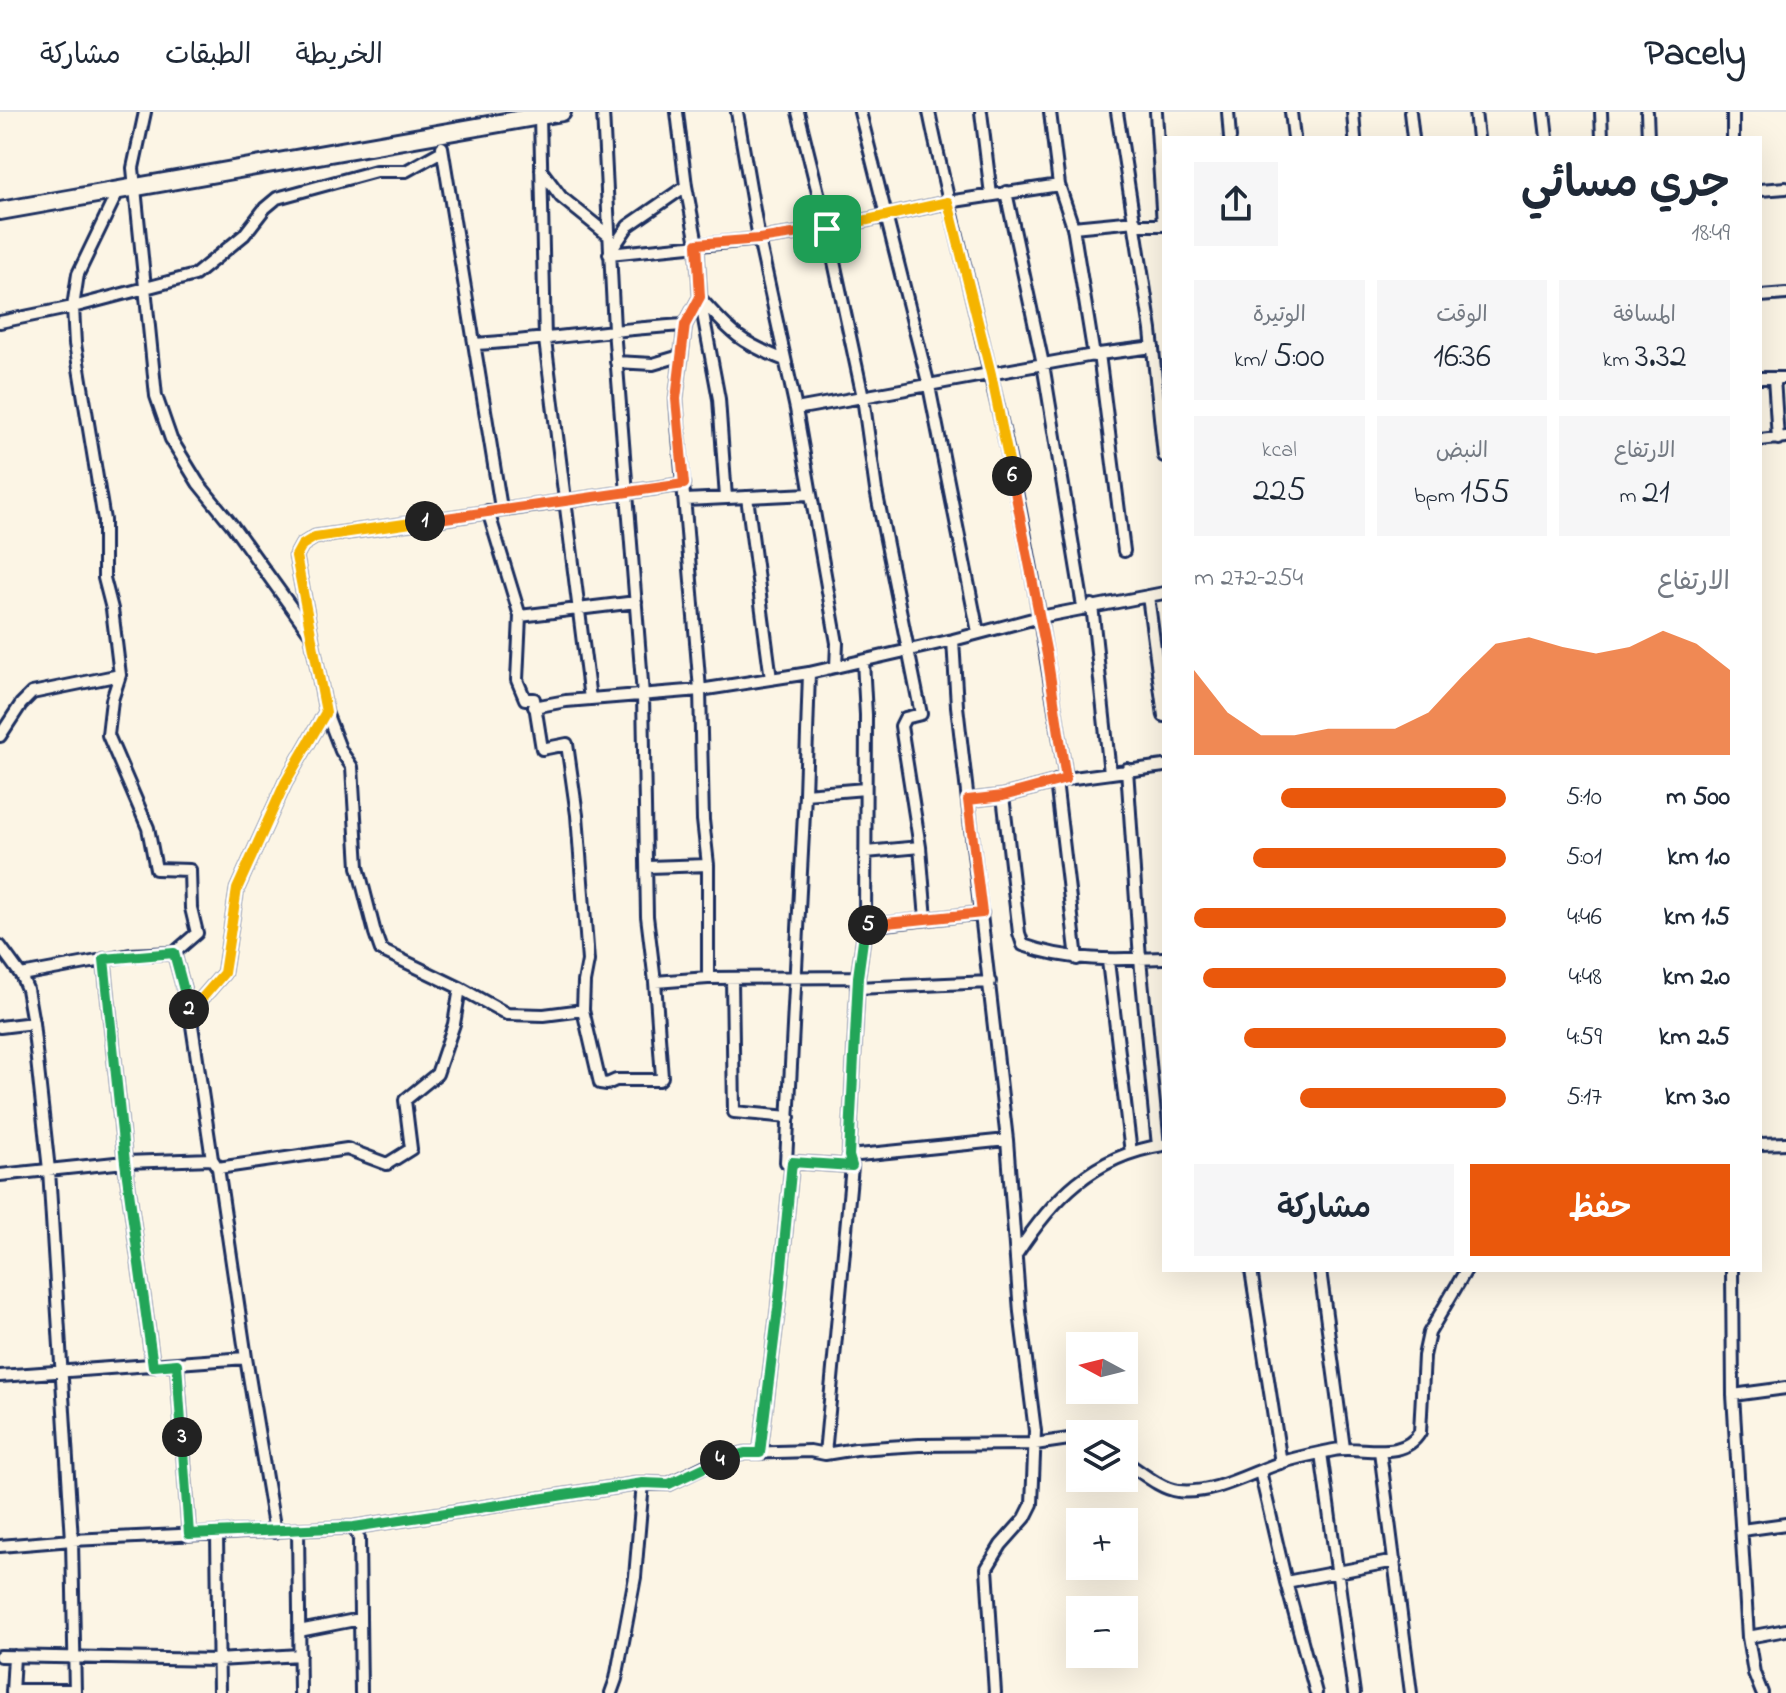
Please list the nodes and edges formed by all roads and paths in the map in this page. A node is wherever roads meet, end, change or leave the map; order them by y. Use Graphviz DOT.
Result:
graph roads {
  1 [pos="145,112"];
  2 [pos="562,112"];
  3 [pos="603,112"];
  4 [pos="677,112"];
  5 [pos="737,112"];
  6 [pos="798,112"];
  7 [pos="860,112"];
  8 [pos="929,112"];
  9 [pos="981,112"];
  10 [pos="1050,112"];
  11 [pos="1117,112"];
  12 [pos="1156,112"];
  13 [pos="1228,112"];
  14 [pos="1291,112"];
  15 [pos="1353,112"];
  16 [pos="1410,112"];
  17 [pos="1475,112"];
  18 [pos="1544,112"];
  19 [pos="1601,112"];
  20 [pos="1647,112"];
  21 [pos="1733,112"];
  22 [pos="540,116"];
  23 [pos="441,133"];
  24 [pos="1230,136"];
  25 [pos="1294,136"];
  26 [pos="1355,136"];
  27 [pos="1413,136"];
  28 [pos="1478,136"];
  29 [pos="1547,136"];
  30 [pos="1602,136"];
  31 [pos="1648,136"];
  32 [pos="1733,136"];
  33 [pos="442,151"];
  34 [pos="541,170"];
  35 [pos="1059,185"];
  36 [pos="686,186"];
  37 [pos="136,187"];
  38 [pos="1786,188"];
  39 [pos="1762,190"];
  40 [pos="118,191"];
  41 [pos="1006,192"];
  42 [pos="991,195"];
  43 [pos="1162,197"];
  44 [pos="948,202"];
  45 [pos="0,211"];
  46 [pos="885,216"];
  47 [pos="1136,223"];
  48 [pos="1162,225"];
  49 [pos="1073,227"];
  50 [pos="827,229"];
  51 [pos="608,235"];
  52 [pos="759,239"];
  53 [pos="697,244"];
  54 [pos="609,254"];
  55 [pos="146,288"];
  56 [pos="1786,294"];
  57 [pos="1762,296"];
  58 [pos="700,297"];
  59 [pos="73,307"];
  60 [pos="0,322"];
  61 [pos="685,325"];
  62 [pos="614,329"];
  63 [pos="545,340"];
  64 [pos="475,344"];
  65 [pos="1157,352"];
  66 [pos="1096,355"];
  67 [pos="680,356"];
  68 [pos="785,360"];
  69 [pos="616,362"];
  70 [pos="1043,364"];
  71 [pos="991,374"];
  72 [pos="1780,378"];
  73 [pos="929,386"];
  74 [pos="863,397"];
  75 [pos="796,409"];
  76 [pos="1162,426"];
  77 [pos="1782,438"];
  78 [pos="1762,440"];
  79 [pos="684,484"];
  80 [pos="627,491"];
  81 [pos="809,494"];
  82 [pos="747,497"];
  83 [pos="726,498"];
  84 [pos="565,500"];
  85 [pos="686,500"];
  86 [pos="501,508"];
  87 [pos="488,511"];
  88 [pos="1124,551"];
  89 [pos="1162,593"];
  90 [pos="1148,596"];
  91 [pos="636,602"];
  92 [pos="1088,606"];
  93 [pos="579,608"];
  94 [pos="520,616"];
  95 [pos="1040,617"];
  96 [pos="978,632"];
  97 [pos="311,634"];
  98 [pos="953,640"];
  99 [pos="909,651"];
  100 [pos="863,661"];
  101 [pos="836,667"];
  102 [pos="809,673"];
  103 [pos="120,675"];
  104 [pos="771,679"];
  105 [pos="700,690"];
  106 [pos="643,695"];
  107 [pos="590,699"];
  108 [pos="1162,701"];
  109 [pos="534,707"];
  110 [pos="326,712"];
  111 [pos="0,736"];
  112 [pos="1162,766"];
  113 [pos="1127,769"];
  114 [pos="1110,773"];
  115 [pos="1061,780"];
  116 [pos="865,789"];
  117 [pos="805,794"];
  118 [pos="1003,796"];
  119 [pos="968,800"];
  120 [pos="920,847"];
  121 [pos="866,852"];
  122 [pos="708,865"];
  123 [pos="648,867"];
  124 [pos="982,913"];
  125 [pos="926,919"];
  126 [pos="865,926"];
  127 [pos="0,946"];
  128 [pos="174,953"];
  129 [pos="1162,958"];
  130 [pos="104,959"];
  131 [pos="1077,959"];
  132 [pos="1140,959"];
  133 [pos="1108,961"];
  134 [pos="21,975"];
  135 [pos="796,977"];
  136 [pos="708,978"];
  137 [pos="732,978"];
  138 [pos="655,982"];
  139 [pos="858,982"];
  140 [pos="990,982"];
  141 [pos="460,988"];
  142 [pos="583,1010"];
  143 [pos="190,1012"];
  144 [pos="33,1023"];
  145 [pos="0,1027"];
  146 [pos="789,1117"];
  147 [pos="1007,1140"];
  148 [pos="1786,1143"];
  149 [pos="1762,1144"];
  150 [pos="1161,1146"];
  151 [pos="1131,1153"];
  152 [pos="850,1161"];
  153 [pos="125,1162"];
  154 [pos="792,1162"];
  155 [pos="215,1164"];
  156 [pos="49,1170"];
  157 [pos="0,1175"];
  158 [pos="1016,1255"];
  159 [pos="1251,1272"];
  160 [pos="1320,1272"];
  161 [pos="1465,1272"];
  162 [pos="1732,1272"];
  163 [pos="246,1358"];
  164 [pos="177,1364"];
  165 [pos="153,1366"];
  166 [pos="63,1373"];
  167 [pos="0,1376"];
  168 [pos="1786,1388"];
  169 [pos="1733,1395"];
  170 [pos="1066,1439"];
  171 [pos="1035,1444"];
  172 [pos="1344,1448"];
  173 [pos="1380,1451"];
  174 [pos="760,1453"];
  175 [pos="1321,1453"];
  176 [pos="825,1454"];
  177 [pos="1281,1463"];
  178 [pos="1138,1470"];
  179 [pos="1260,1471"];
  180 [pos="643,1483"];
  181 [pos="1786,1524"];
  182 [pos="354,1527"];
  183 [pos="298,1530"];
  184 [pos="1742,1530"];
  185 [pos="275,1532"];
  186 [pos="189,1534"];
  187 [pos="217,1534"];
  188 [pos="72,1540"];
  189 [pos="0,1546"];
  190 [pos="1395,1561"];
  191 [pos="1338,1571"];
  192 [pos="1286,1582"];
  193 [pos="360,1619"];
  194 [pos="1786,1630"];
  195 [pos="299,1631"];
  196 [pos="1748,1637"];
  197 [pos="300,1655"];
  198 [pos="0,1656"];
  199 [pos="14,1656"];
  200 [pos="75,1656"];
  201 [pos="218,1660"];
  202 [pos="12,1691"];
  203 [pos="75,1692"];
  204 [pos="219,1693"];
  205 [pos="300,1693"];
  206 [pos="361,1693"];
  207 [pos="611,1693"];
  208 [pos="995,1693"];
  209 [pos="1316,1693"];
  210 [pos="1354,1693"];
  211 [pos="1411,1693"];
  212 [pos="1762,1693"];
  1 -- 37 [label="street"];
  2 -- 22 [label="highway"];
  3 -- 51 [label="street"];
  4 -- 36 [label="street"];
  5 -- 52 [label="street"];
  6 -- 50 [label="street"];
  7 -- 46 [label="street"];
  8 -- 44 [label="street"];
  9 -- 42 [label="street"];
  10 -- 35 [label="street"];
  11 -- 47 [label="street"];
  12 -- 43 [label="street"];
  13 -- 24 [label="street"];
  14 -- 25 [label="street"];
  15 -- 26 [label="street"];
  16 -- 27 [label="street"];
  17 -- 28 [label="street"];
  18 -- 29 [label="street"];
  19 -- 30 [label="street"];
  20 -- 31 [label="street"];
  21 -- 32 [label="street"];
  22 -- 23 [label="highway"];
  22 -- 34 [label="street"];
  23 -- 33 [label="street"];
  23 -- 37 [label="highway"];
  33 -- 55 [label="street"];
  33 -- 64 [label="street"];
  34 -- 51 [label="street"];
  34 -- 63 [label="street"];
  35 -- 41 [label="street"];
  35 -- 49 [label="street"];
  36 -- 53 [label="street"];
  36 -- 54 [label="street"];
  37 -- 40 [label="highway"];
  37 -- 55 [label="street"];
  38 -- 39 [label="street"];
  40 -- 45 [label="highway"];
  40 -- 59 [label="street"];
  41 -- 42 [label="street"];
  41 -- 70 [label="street"];
  42 -- 44 [label="street"];
  44 -- 46 [label="street"];
  44 -- 71 [label="street"];
  46 -- 50 [label="street"];
  46 -- 73 [label="street"];
  47 -- 48 [label="street"];
  47 -- 49 [label="street"];
  47 -- 65 [label="street"];
  49 -- 66 [label="street"];
  50 -- 52 [label="street"];
  50 -- 74 [label="street"];
  51 -- 54 [label="street"];
  52 -- 53 [label="street"];
  52 -- 68 [label="street"];
  53 -- 54 [label="street"];
  53 -- 58 [label="street"];
  54 -- 62 [label="street"];
  55 -- 59 [label="street"];
  55 -- 97 [label="street"];
  56 -- 57 [label="street"];
  58 -- 61 [label="street"];
  58 -- 68 [label="street"];
  58 -- 83 [label="street"];
  59 -- 60 [label="street"];
  59 -- 103 [label="street"];
  61 -- 62 [label="street"];
  61 -- 67 [label="street"];
  62 -- 63 [label="street"];
  62 -- 69 [label="street"];
  63 -- 64 [label="street"];
  63 -- 84 [label="street"];
  64 -- 86 [label="street"];
  65 -- 66 [label="street"];
  65 -- 76 [label="street"];
  66 -- 70 [label="street"];
  66 -- 88 [label="street"];
  67 -- 69 [label="street"];
  67 -- 79 [label="street"];
  68 -- 75 [label="street"];
  69 -- 80 [label="street"];
  70 -- 71 [label="street"];
  70 -- 92 [label="street"];
  71 -- 73 [label="street"];
  71 -- 95 [label="street"];
  72 -- 77 [label="street"];
  73 -- 74 [label="street"];
  73 -- 96 [label="street"];
  74 -- 75 [label="street"];
  74 -- 99 [label="street"];
  75 -- 81 [label="street"];
  77 -- 78 [label="street"];
  79 -- 80 [label="street"];
  79 -- 85 [label="street"];
  80 -- 84 [label="street"];
  80 -- 91 [label="street"];
  81 -- 82 [label="street"];
  81 -- 101 [label="street"];
  82 -- 83 [label="street"];
  82 -- 104 [label="street"];
  83 -- 85 [label="street"];
  84 -- 86 [label="street"];
  84 -- 93 [label="street"];
  85 -- 105 [label="street"];
  86 -- 87 [label="street"];
  87 -- 94 [label="street"];
  87 -- 97 [label="street"];
  89 -- 90 [label="street"];
  90 -- 92 [label="street"];
  90 -- 108 [label="street"];
  91 -- 93 [label="street"];
  91 -- 106 [label="street"];
  92 -- 95 [label="street"];
  92 -- 114 [label="street"];
  93 -- 94 [label="street"];
  93 -- 107 [label="street"];
  94 -- 109 [label="street"];
  95 -- 96 [label="street"];
  95 -- 115 [label="street"];
  96 -- 98 [label="street"];
  97 -- 110 [label="street"];
  98 -- 99 [label="street"];
  98 -- 119 [label="street"];
  99 -- 100 [label="street"];
  99 -- 120 [label="street"];
  100 -- 101 [label="street"];
  100 -- 116 [label="street"];
  101 -- 102 [label="street"];
  102 -- 104 [label="street"];
  102 -- 117 [label="street"];
  103 -- 111 [label="street"];
  103 -- 128 [label="street"];
  104 -- 105 [label="street"];
  105 -- 106 [label="street"];
  105 -- 122 [label="street"];
  106 -- 107 [label="street"];
  106 -- 123 [label="street"];
  107 -- 109 [label="street"];
  109 -- 142 [label="street"];
  110 -- 141 [label="street"];
  110 -- 143 [label="street"];
  112 -- 113 [label="street"];
  113 -- 114 [label="street"];
  113 -- 132 [label="street"];
  114 -- 115 [label="street"];
  115 -- 118 [label="street"];
  115 -- 131 [label="street"];
  116 -- 117 [label="street"];
  116 -- 121 [label="street"];
  117 -- 135 [label="street"];
  118 -- 119 [label="street"];
  118 -- 131 [label="street"];
  119 -- 124 [label="street"];
  120 -- 121 [label="street"];
  120 -- 125 [label="street"];
  121 -- 126 [label="street"];
  122 -- 123 [label="street"];
  122 -- 136 [label="street"];
  123 -- 138 [label="street"];
  124 -- 125 [label="street"];
  124 -- 140 [label="street"];
  125 -- 126 [label="street"];
  126 -- 139 [label="street"];
  127 -- 134 [label="street"];
  128 -- 130 [label="street"];
  128 -- 143 [label="street"];
  129 -- 132 [label="street"];
  130 -- 134 [label="street"];
  130 -- 153 [label="street"];
  131 -- 133 [label="street"];
  132 -- 133 [label="street"];
  132 -- 150 [label="street"];
  133 -- 151 [label="street"];
  134 -- 144 [label="street"];
  135 -- 137 [label="street"];
  135 -- 139 [label="street"];
  135 -- 146 [label="street"];
  136 -- 137 [label="street"];
  136 -- 138 [label="street"];
  137 -- 146 [label="street"];
  138 -- 142 [label="street"];
  139 -- 140 [label="street"];
  139 -- 152 [label="street"];
  140 -- 147 [label="street"];
  141 -- 142 [label="street"];
  141 -- 155 [label="street"];
  143 -- 155 [label="street"];
  144 -- 145 [label="street"];
  144 -- 156 [label="street"];
  146 -- 154 [label="street"];
  147 -- 152 [label="street"];
  147 -- 158 [label="street"];
  148 -- 149 [label="street"];
  150 -- 151 [label="street"];
  151 -- 158 [label="street"];
  152 -- 154 [label="street"];
  152 -- 176 [label="street"];
  153 -- 155 [label="street"];
  153 -- 156 [label="street"];
  153 -- 165 [label="street"];
  154 -- 174 [label="street"];
  155 -- 163 [label="street"];
  156 -- 157 [label="street"];
  156 -- 166 [label="street"];
  158 -- 171 [label="street"];
  159 -- 177 [label="street"];
  160 -- 172 [label="street"];
  161 -- 173 [label="street"];
  162 -- 169 [label="street"];
  163 -- 164 [label="street"];
  163 -- 185 [label="street"];
  164 -- 165 [label="street"];
  164 -- 186 [label="street"];
  165 -- 166 [label="street"];
  166 -- 167 [label="street"];
  166 -- 188 [label="street"];
  168 -- 169 [label="street"];
  169 -- 184 [label="street"];
  170 -- 171 [label="street"];
  171 -- 176 [label="street"];
  171 -- 208 [label="street"];
  172 -- 173 [label="street"];
  172 -- 175 [label="street"];
  173 -- 190 [label="street"];
  174 -- 176 [label="street"];
  174 -- 180 [label="street"];
  175 -- 177 [label="street"];
  175 -- 191 [label="street"];
  177 -- 179 [label="street"];
  178 -- 179 [label="street"];
  179 -- 192 [label="street"];
  180 -- 182 [label="street"];
  180 -- 207 [label="street"];
  181 -- 184 [label="street"];
  182 -- 183 [label="street"];
  182 -- 193 [label="street"];
  183 -- 185 [label="street"];
  183 -- 195 [label="street"];
  184 -- 196 [label="street"];
  185 -- 187 [label="street"];
  186 -- 187 [label="street"];
  186 -- 188 [label="street"];
  187 -- 201 [label="street"];
  188 -- 189 [label="street"];
  188 -- 200 [label="street"];
  190 -- 191 [label="street"];
  190 -- 211 [label="street"];
  191 -- 192 [label="street"];
  191 -- 210 [label="street"];
  192 -- 209 [label="street"];
  193 -- 195 [label="street"];
  193 -- 206 [label="street"];
  194 -- 196 [label="street"];
  195 -- 197 [label="street"];
  196 -- 212 [label="street"];
  197 -- 201 [label="street"];
  197 -- 205 [label="street"];
  198 -- 199 [label="street"];
  199 -- 200 [label="street"];
  199 -- 202 [label="street"];
  200 -- 201 [label="street"];
  200 -- 203 [label="street"];
  201 -- 204 [label="street"];
  202 -- 203 [label="street"];
}
